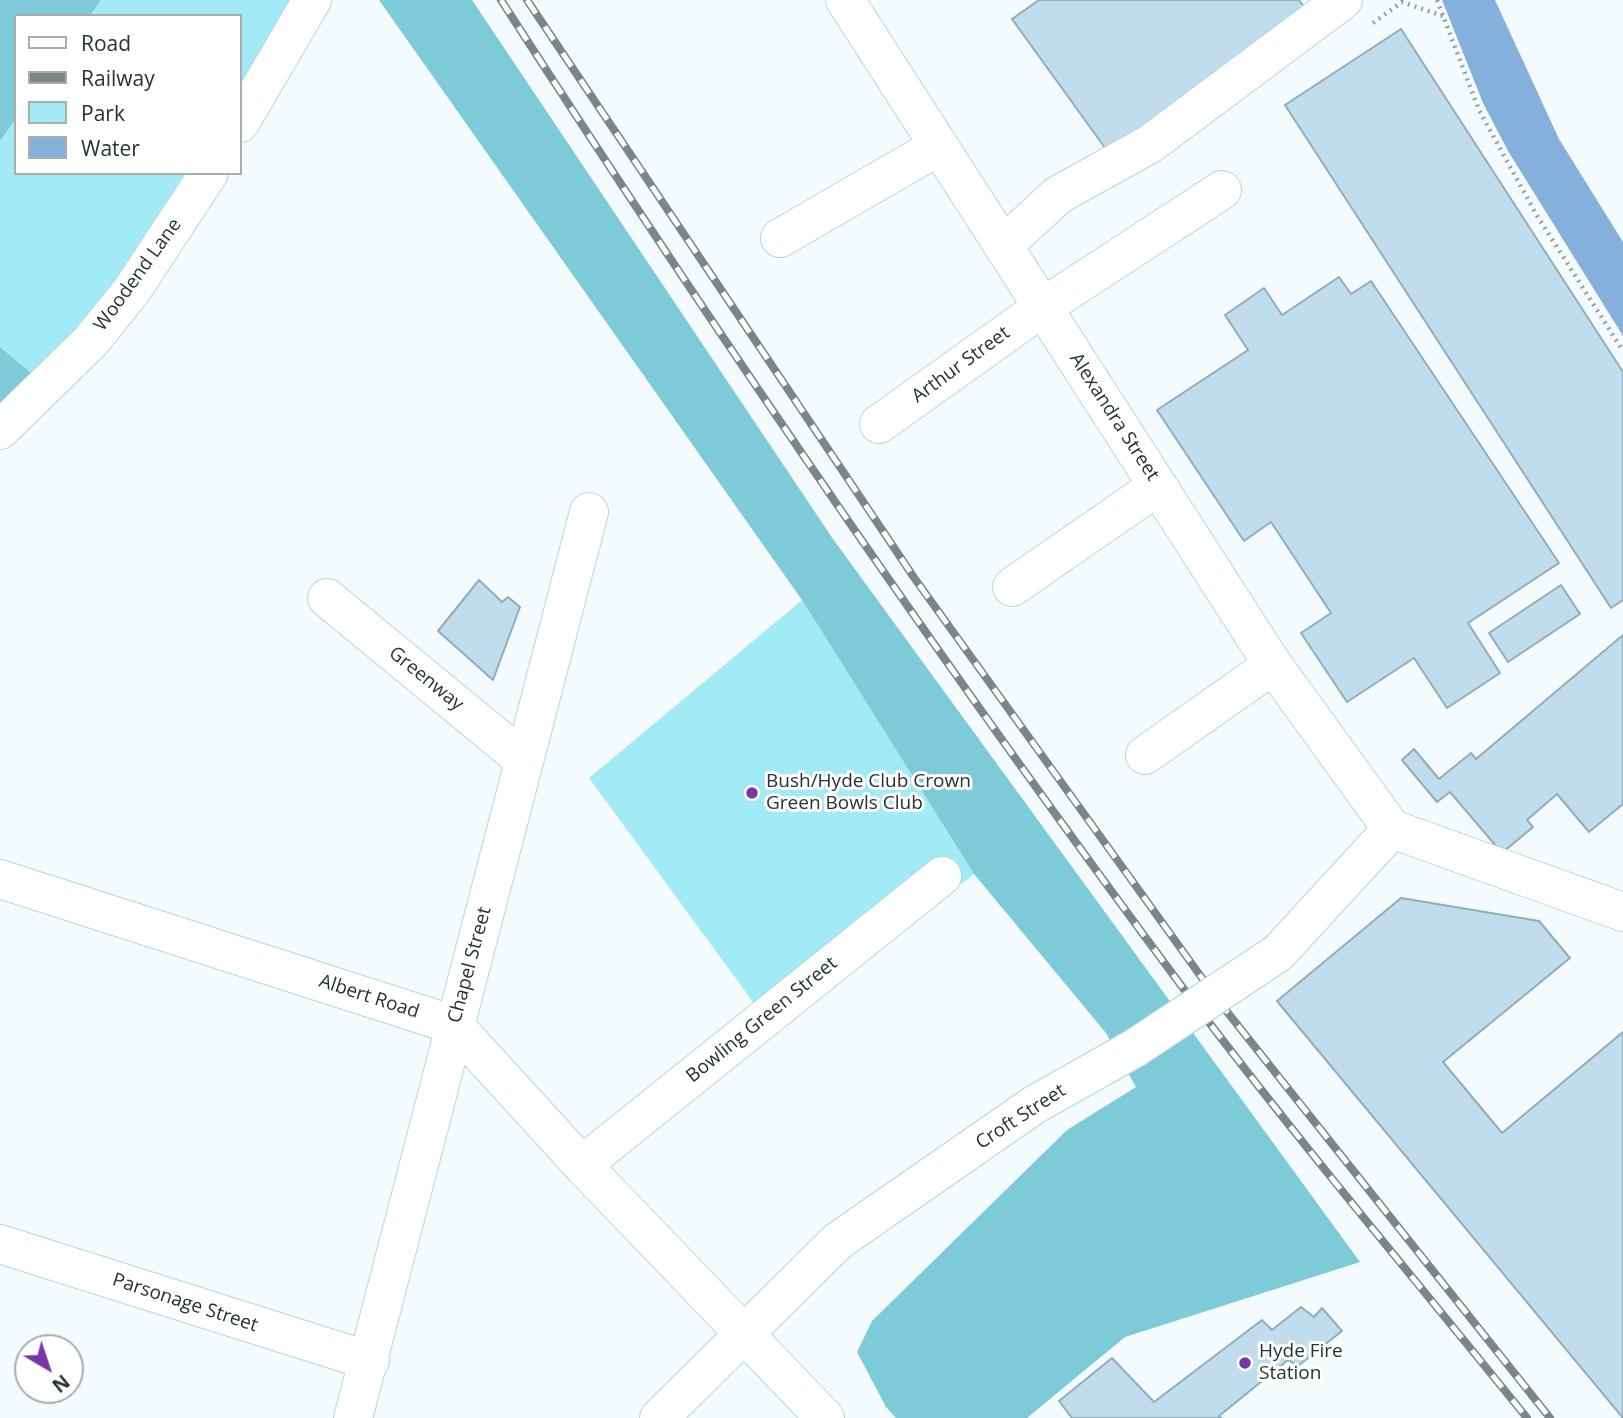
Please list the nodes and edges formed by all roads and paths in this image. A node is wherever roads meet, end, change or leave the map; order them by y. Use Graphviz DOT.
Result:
graph roads {
  1 [pos="312,0"];
  2 [pos="845,0"];
  3 [pos="1343,0"];
  4 [pos="1437,0"];
  5 [pos="1402,2"];
  6 [pos="1443,16"];
  7 [pos="242,119"];
  8 [pos="939,146"];
  9 [pos="208,175"];
  10 [pos="1222,190"];
  11 [pos="780,238"];
  12 [pos="1003,246"];
  13 [pos="1043,307"];
  14 [pos="1623,351"];
  15 [pos="879,424"];
  16 [pos="0,429"];
  17 [pos="1158,486"];
  18 [pos="590,512"];
  19 [pos="1012,587"];
  20 [pos="327,598"];
  21 [pos="1273,665"];
  22 [pos="1145,755"];
  23 [pos="524,760"];
  24 [pos="1392,829"];
  25 [pos="942,876"];
  26 [pos="0,879"];
  27 [pos="1623,912"];
  28 [pos="454,1025"];
  29 [pos="582,1165"];
  30 [pos="0,1244"];
  31 [pos="743,1335"];
  32 [pos="370,1361"];
  33 [pos="353,1418"];
  34 [pos="659,1418"];
  35 [pos="825,1418"];
  1 -- 7 [label="street"];
  2 -- 8 [label="street, Alexandra Street"];
  3 -- 12 [label="street"];
  4 -- 6 [label="path"];
  5 -- 6 [label="path"];
  6 -- 14 [label="path"];
  8 -- 11 [label="street"];
  8 -- 12 [label="street, Alexandra Street"];
  9 -- 16 [label="street, Woodend Lane"];
  10 -- 13 [label="street, Arthur Street"];
  12 -- 13 [label="street, Alexandra Street"];
  13 -- 15 [label="street, Arthur Street"];
  13 -- 17 [label="street, Alexandra Street"];
  17 -- 19 [label="street"];
  17 -- 21 [label="street, Alexandra Street"];
  18 -- 23 [label="street, Chapel Street"];
  20 -- 23 [label="street, Greenway"];
  21 -- 22 [label="street"];
  21 -- 24 [label="street, Alexandra Street"];
  23 -- 28 [label="street, Chapel Street"];
  24 -- 27 [label="street"];
  24 -- 31 [label="street, Croft Street, bridge"];
  25 -- 29 [label="street, Bowling Green Street"];
  26 -- 28 [label="street, Albert Road"];
  28 -- 29 [label="street, Albert Road"];
  28 -- 32 [label="street, Chapel Street"];
  29 -- 31 [label="street, Albert Road"];
  30 -- 32 [label="street, Parsonage Street"];
  31 -- 34 [label="street, Croft Street"];
  31 -- 35 [label="street, Albert Road"];
  32 -- 33 [label="street, Chapel Street"];
}
